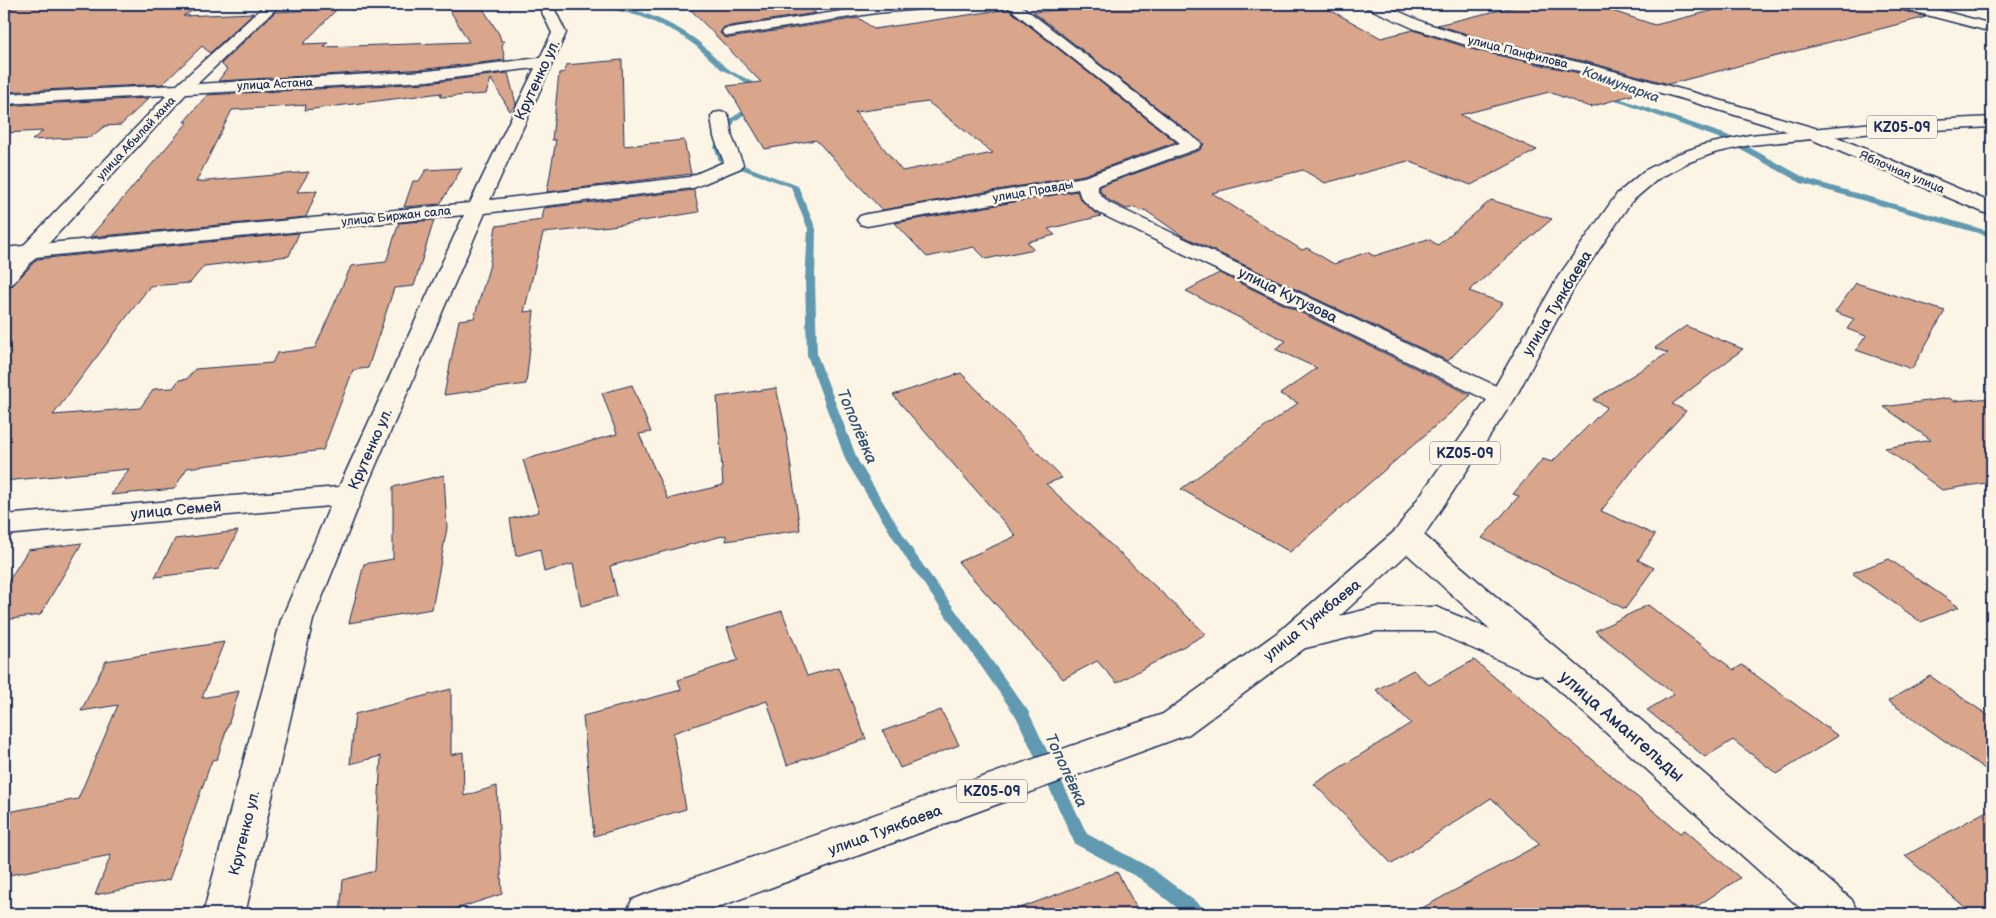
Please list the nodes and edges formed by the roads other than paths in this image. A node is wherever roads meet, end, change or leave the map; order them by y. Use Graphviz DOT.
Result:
graph roads {
  1 [pos="7,4"];
  2 [pos="274,4"];
  3 [pos="545,4"];
  4 [pos="932,4"];
  5 [pos="1011,4"];
  6 [pos="1371,4"];
  7 [pos="1410,4"];
  8 [pos="1901,4"];
  9 [pos="4,6"];
  10 [pos="1420,26"];
  11 [pos="1992,28"];
  12 [pos="729,32"];
  13 [pos="545,62"];
  14 [pos="182,88"];
  15 [pos="4,99"];
  16 [pos="720,117"];
  17 [pos="1992,122"];
  18 [pos="1812,133"];
  19 [pos="1088,182"];
  20 [pos="477,208"];
  21 [pos="1992,210"];
  22 [pos="867,220"];
  23 [pos="30,252"];
  24 [pos="4,254"];
  25 [pos="4,279"];
  26 [pos="1502,398"];
  27 [pos="349,495"];
  28 [pos="4,526"];
  29 [pos="1406,537"];
  30 [pos="1293,639"];
  31 [pos="1561,673"];
  32 [pos="224,914"];
  33 [pos="647,914"];
  34 [pos="1837,914"];
  1 -- 9 [label="street"];
  2 -- 14 [label="street, улица Абылай хана"];
  3 -- 13 [label="street, Крутенко ул."];
  4 -- 12 [label="street"];
  5 -- 19 [label="street, улица Правды"];
  6 -- 10 [label="street, улица Панфилова"];
  7 -- 10 [label="street"];
  8 -- 11 [label="street"];
  10 -- 18 [label="street, улица Панфилова"];
  13 -- 14 [label="street, улица Астана"];
  13 -- 20 [label="street, Крутенко ул."];
  14 -- 15 [label="street, улица Астана"];
  14 -- 23 [label="street, улица Абылай хана"];
  16 -- 20 [label="street, улица Биржан сала"];
  17 -- 18 [label="street, KZ05-09"];
  18 -- 21 [label="street, Яблочная улица"];
  18 -- 26 [label="street, улица Туякбаева / KZ05-09"];
  19 -- 22 [label="street, улица Правды"];
  19 -- 26 [label="street, улица Кутузова"];
  20 -- 23 [label="street, улица Биржан сала"];
  20 -- 27 [label="street, Крутенко ул."];
  23 -- 24 [label="street, улица Биржан сала"];
  23 -- 25 [label="street, улица Абылай хана"];
  26 -- 29 [label="street, улица Туякбаева / KZ05-09"];
  27 -- 28 [label="street, улица Семей"];
  27 -- 32 [label="street, Крутенко ул."];
  29 -- 30 [label="street, улица Туякбаева / KZ05-09"];
  29 -- 31 [label="street, улица Амангельды"];
  30 -- 31 [label="street"];
  30 -- 33 [label="street, улица Туякбаева / KZ05-09"];
  31 -- 34 [label="street, улица Амангельды"];
}
